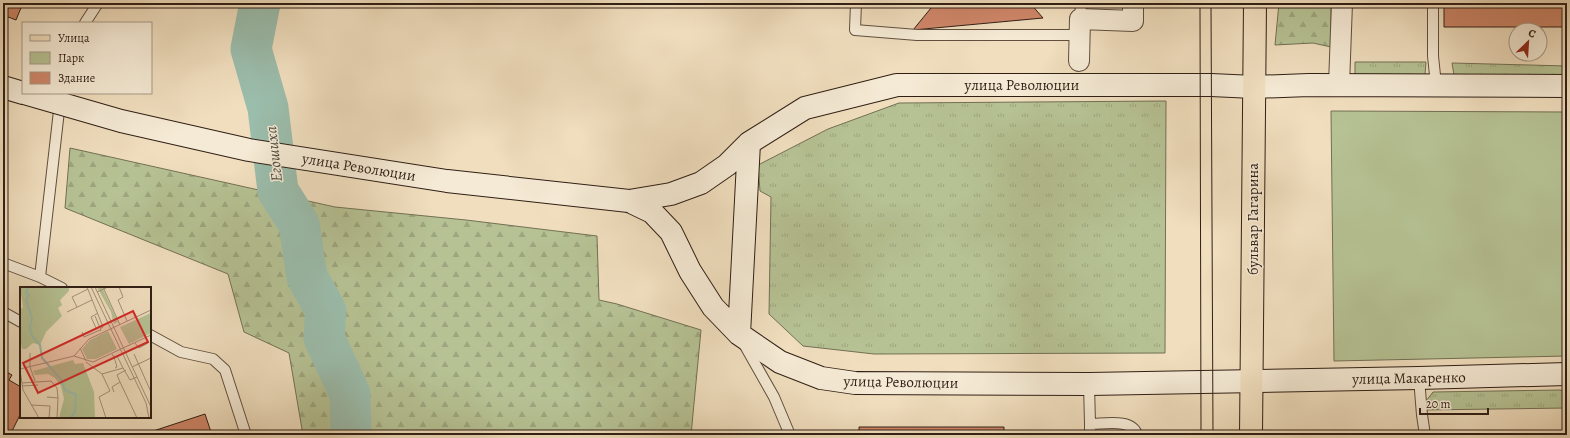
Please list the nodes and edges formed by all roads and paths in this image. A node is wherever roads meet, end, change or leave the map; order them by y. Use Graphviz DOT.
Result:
graph roads {
  1 [pos="98,3"];
  2 [pos="856,3"];
  3 [pos="1134,3"];
  4 [pos="1255,3"];
  5 [pos="1342,3"];
  6 [pos="1433,3"];
  7 [pos="1080,19"];
  8 [pos="86,22"];
  9 [pos="1079,61"];
  10 [pos="1339,85"];
  11 [pos="1436,85"];
  12 [pos="1567,86"];
  13 [pos="3,87"];
  14 [pos="1254,87"];
  15 [pos="22,93"];
  16 [pos="26,94"];
  17 [pos="61,94"];
  18 [pos="749,143"];
  19 [pos="629,201"];
  20 [pos="3,263"];
  21 [pos="40,277"];
  22 [pos="60,287"];
  23 [pos="3,312"];
  24 [pos="20,321"];
  25 [pos="739,334"];
  26 [pos="151,336"];
  27 [pos="1567,374"];
  28 [pos="1419,378"];
  29 [pos="1251,380"];
  30 [pos="1089,384"];
  31 [pos="1090,424"];
  32 [pos="246,435"];
  33 [pos="790,435"];
  34 [pos="1090,435"];
  35 [pos="1137,435"];
  36 [pos="1250,435"];
  37 [pos="1425,435"];
  1 -- 8 [label="lane"];
  2 -- 7 [label="lane"];
  3 -- 7 [label="street"];
  4 -- 14 [label="main road, бульвар Гагарина"];
  5 -- 10 [label="street"];
  6 -- 11 [label="lane"];
  7 -- 9 [label="street"];
  10 -- 11 [label="main road"];
  10 -- 14 [label="main road"];
  11 -- 12 [label="main road"];
  13 -- 15 [label="main road, улица Революции"];
  14 -- 18 [label="main road, улица Революции"];
  14 -- 29 [label="main road, бульвар Гагарина"];
  16 -- 19 [label="main road, улица Революции, bridge"];
  17 -- 21 [label="lane"];
  18 -- 19 [label="main road, улица Революции"];
  18 -- 25 [label="main road"];
  19 -- 25 [label="main road, улица Революции"];
  20 -- 21 [label="lane"];
  21 -- 22 [label="lane"];
  23 -- 24 [label="lane"];
  25 -- 30 [label="main road, улица Революции"];
  25 -- 33 [label="lane"];
  26 -- 32 [label="lane"];
  27 -- 28 [label="main road, улица Макаренко"];
  28 -- 29 [label="main road, улица Макаренко"];
  28 -- 37 [label="lane"];
  29 -- 30 [label="main road, улица Революции"];
  29 -- 36 [label="main road, бульвар Гагарина"];
  30 -- 31 [label="lane"];
  31 -- 34 [label="lane"];
  31 -- 35 [label="lane"];
}
